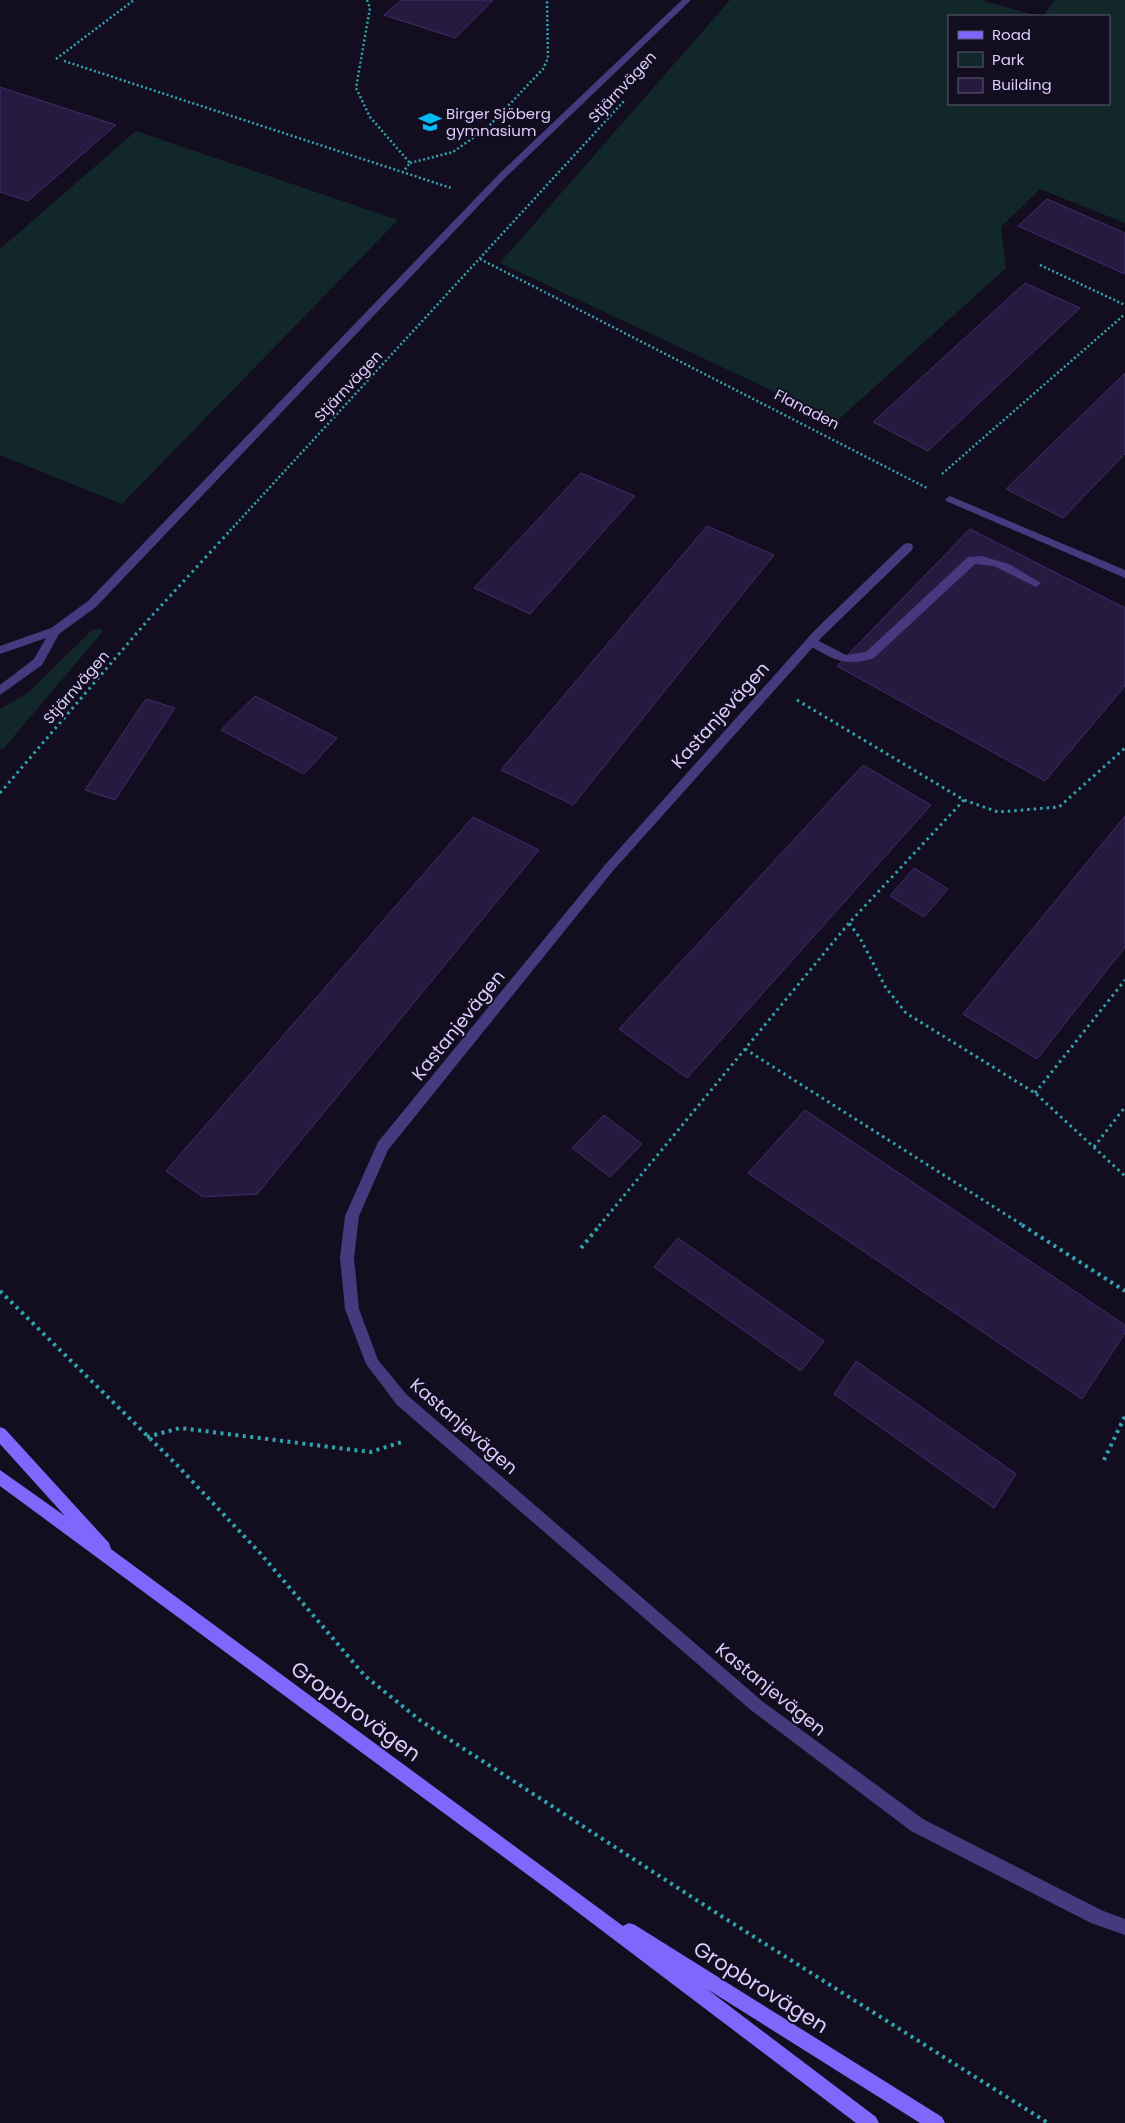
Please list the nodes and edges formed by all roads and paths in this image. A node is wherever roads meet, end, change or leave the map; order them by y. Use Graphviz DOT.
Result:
graph roads {
  1 [pos="134,0"];
  2 [pos="367,0"];
  3 [pos="547,0"];
  4 [pos="687,0"];
  5 [pos="56,58"];
  6 [pos="64,61"];
  7 [pos="624,102"];
  8 [pos="410,163"];
  9 [pos="403,172"];
  10 [pos="481,197"];
  11 [pos="480,259"];
  12 [pos="1040,265"];
  13 [pos="1125,305"];
  14 [pos="1125,314"];
  15 [pos="941,474"];
  16 [pos="950,499"];
  17 [pos="908,546"];
  18 [pos="1125,574"];
  19 [pos="1036,583"];
  20 [pos="55,631"];
  21 [pos="811,642"];
  22 [pos="0,650"];
  23 [pos="771,685"];
  24 [pos="0,691"];
  25 [pos="1125,748"];
  26 [pos="0,793"];
  27 [pos="964,800"];
  28 [pos="849,922"];
  29 [pos="1125,980"];
  30 [pos="745,1049"];
  31 [pos="1035,1092"];
  32 [pos="1125,1107"];
  33 [pos="1094,1147"];
  34 [pos="1125,1176"];
  35 [pos="581,1248"];
  36 [pos="0,1291"];
  37 [pos="1125,1291"];
  38 [pos="1125,1416"];
  39 [pos="434,1426"];
  40 [pos="0,1434"];
  41 [pos="147,1437"];
  42 [pos="1104,1460"];
  43 [pos="0,1478"];
  44 [pos="125,1570"];
  45 [pos="562,1889"];
  46 [pos="1125,1927"];
  47 [pos="870,2123"];
  48 [pos="936,2123"];
  49 [pos="1048,2123"];
  1 -- 5 [label="path"];
  2 -- 8 [label="path"];
  3 -- 8 [label="path"];
  4 -- 10 [label="street"];
  6 -- 9 [label="path"];
  7 -- 11 [label="path, Stjärnvägen"];
  8 -- 9 [label="path"];
  9 -- 10 [label="path"];
  10 -- 20 [label="street"];
  11 -- 16 [label="path, Flanaden"];
  11 -- 26 [label="path, Stjärnvägen"];
  12 -- 13 [label="path"];
  14 -- 15 [label="path"];
  16 -- 18 [label="street"];
  17 -- 21 [label="street, Kastanjevägen"];
  19 -- 21 [label="street"];
  20 -- 22 [label="street"];
  20 -- 24 [label="street"];
  21 -- 23 [label="street, Kastanjevägen"];
  23 -- 27 [label="path"];
  23 -- 39 [label="street, Kastanjevägen"];
  25 -- 27 [label="path"];
  27 -- 28 [label="path"];
  28 -- 30 [label="path"];
  28 -- 31 [label="path"];
  29 -- 31 [label="path"];
  30 -- 35 [label="path"];
  30 -- 37 [label="path"];
  31 -- 33 [label="path"];
  32 -- 33 [label="path"];
  33 -- 34 [label="path"];
  36 -- 41 [label="path"];
  38 -- 42 [label="path"];
  39 -- 41 [label="path"];
  39 -- 46 [label="street, Kastanjevägen"];
  40 -- 44 [label="street, Gropbrovägen"];
  41 -- 49 [label="path"];
  43 -- 44 [label="street, Gropbrovägen"];
  44 -- 45 [label="street, Gropbrovägen"];
  45 -- 47 [label="street, Gropbrovägen"];
  45 -- 48 [label="street, Gropbrovägen"];
}
